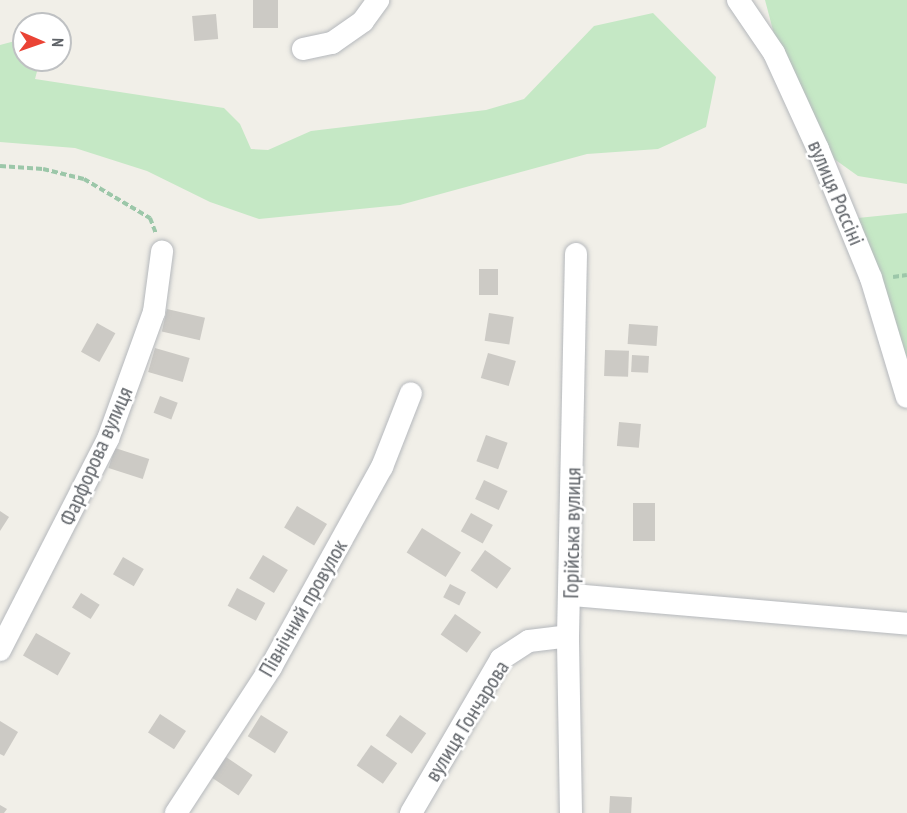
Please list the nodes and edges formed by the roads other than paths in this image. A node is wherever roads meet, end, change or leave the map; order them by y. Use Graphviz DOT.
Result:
graph roads {
  1 [pos="378,0"];
  2 [pos="738,0"];
  3 [pos="303,50"];
  4 [pos="162,252"];
  5 [pos="576,254"];
  6 [pos="411,393"];
  7 [pos="907,397"];
  8 [pos="572,595"];
  9 [pos="907,624"];
  10 [pos="568,636"];
  11 [pos="0,650"];
  12 [pos="176,813"];
  13 [pos="411,813"];
  14 [pos="571,813"];
  1 -- 3 [label="street"];
  2 -- 7 [label="street, вулиця Россіні"];
  4 -- 11 [label="street, Фарфорова вулиця"];
  5 -- 8 [label="street, Горійська вулиця"];
  6 -- 12 [label="street, Північний провулок"];
  8 -- 9 [label="street"];
  8 -- 10 [label="street, Горійська вулиця"];
  10 -- 13 [label="street, вулиця Гончарова"];
  10 -- 14 [label="street, Горійська вулиця"];
}
